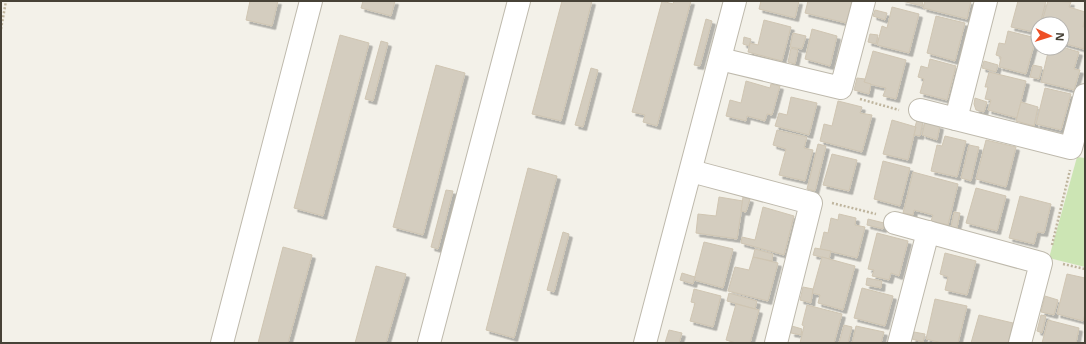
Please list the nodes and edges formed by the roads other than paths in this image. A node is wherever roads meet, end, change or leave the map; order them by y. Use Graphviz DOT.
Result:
graph roads {
  1 [pos="311,1"];
  2 [pos="519,1"];
  3 [pos="735,1"];
  4 [pos="864,1"];
  5 [pos="986,1"];
  6 [pos="720,59"];
  7 [pos="1085,95"];
  8 [pos="920,110"];
  9 [pos="956,119"];
  10 [pos="691,171"];
  11 [pos="895,224"];
  12 [pos="928,232"];
  13 [pos="222,343"];
  14 [pos="429,343"];
  15 [pos="645,343"];
  16 [pos="776,343"];
  17 [pos="899,343"];
  18 [pos="1020,343"];
  1 -- 13 [label="street"];
  2 -- 14 [label="street"];
  3 -- 6 [label="street"];
  4 -- 6 [label="street"];
  5 -- 9 [label="street"];
  6 -- 10 [label="street"];
  7 -- 9 [label="street"];
  8 -- 9 [label="street"];
  10 -- 15 [label="street"];
  10 -- 16 [label="street"];
  11 -- 12 [label="street"];
  12 -- 17 [label="street"];
  12 -- 18 [label="street"];
}
